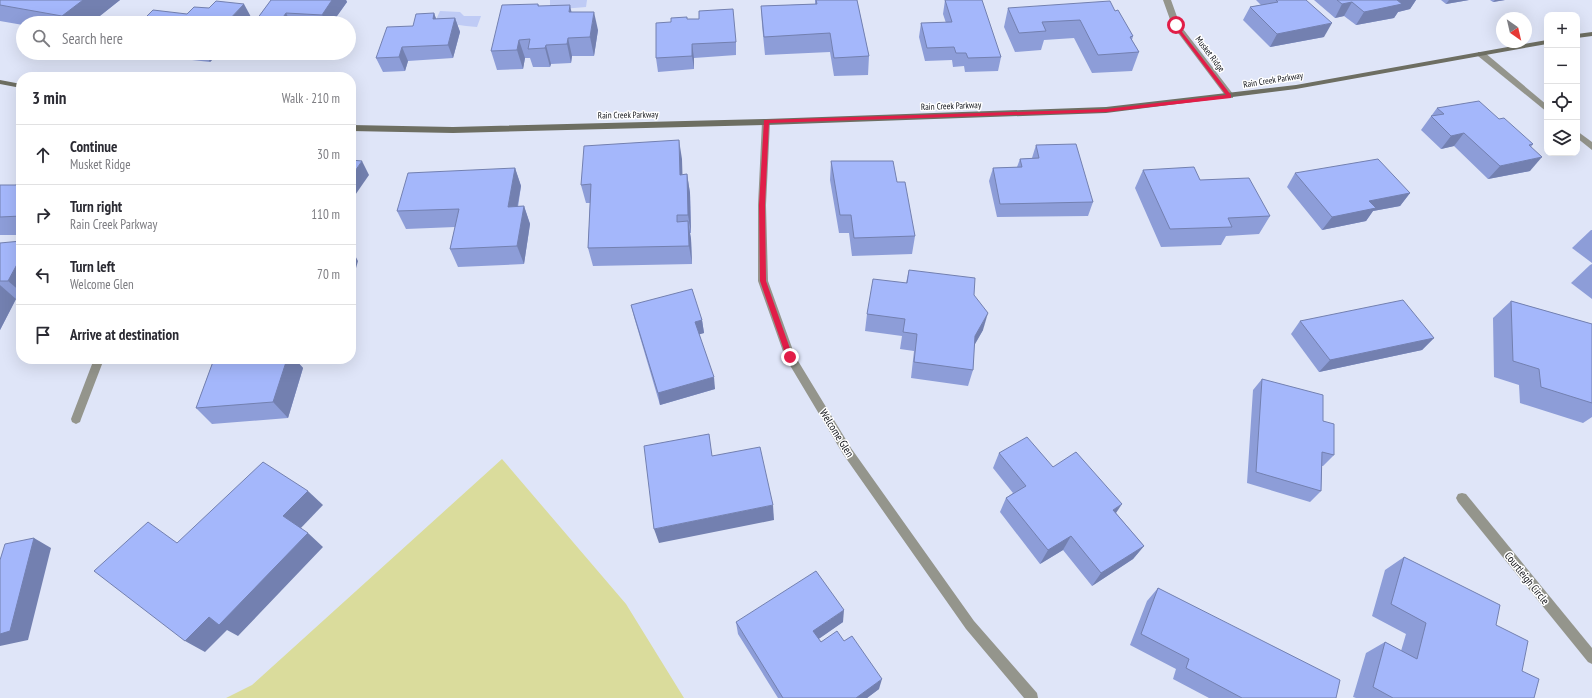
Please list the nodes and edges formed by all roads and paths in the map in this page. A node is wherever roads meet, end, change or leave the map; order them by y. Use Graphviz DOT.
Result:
graph roads {
  1 [pos="1167,0"];
  2 [pos="1592,34"];
  3 [pos="1580,36"];
  4 [pos="1544,43"];
  5 [pos="1481,54"];
  6 [pos="0,82"];
  7 [pos="16,85"];
  8 [pos="1230,96"];
  9 [pos="1544,106"];
  10 [pos="766,122"];
  11 [pos="356,128"];
  12 [pos="1580,137"];
  13 [pos="1592,147"];
  14 [pos="97,364"];
  15 [pos="76,418"];
  16 [pos="1462,498"];
  17 [pos="1592,658"];
  18 [pos="1032,698"];
  1 -- 8 [label="street, Musket Ridge"];
  2 -- 3 [label="street"];
  4 -- 5 [label="street, Rain Creek Parkway"];
  5 -- 8 [label="street, Rain Creek Parkway"];
  5 -- 9 [label="street"];
  6 -- 7 [label="street"];
  8 -- 10 [label="street, Rain Creek Parkway"];
  10 -- 11 [label="street, Rain Creek Parkway"];
  10 -- 18 [label="street, Welcome Glen"];
  12 -- 13 [label="street"];
  14 -- 15 [label="street"];
  16 -- 17 [label="street, Courtleigh Circle"];
}
